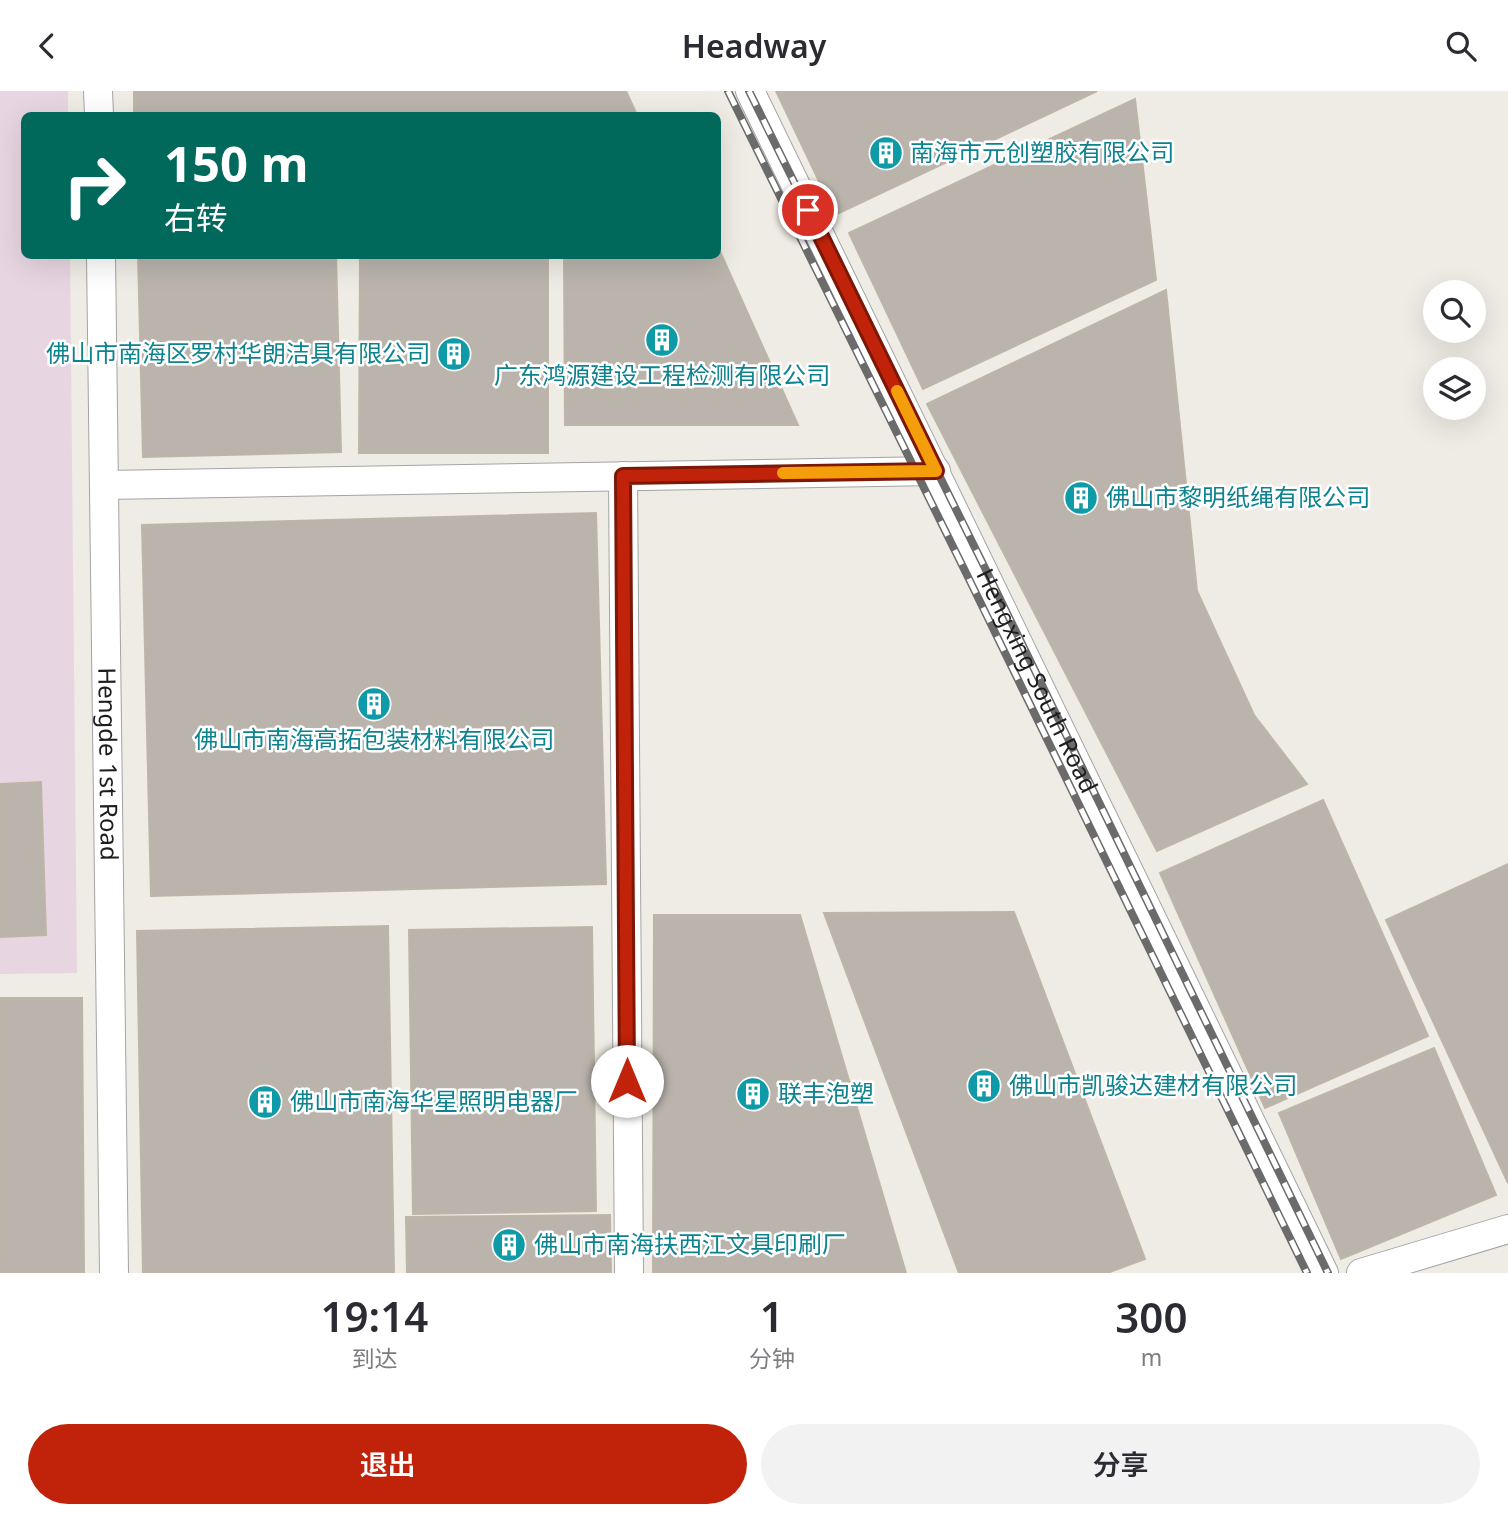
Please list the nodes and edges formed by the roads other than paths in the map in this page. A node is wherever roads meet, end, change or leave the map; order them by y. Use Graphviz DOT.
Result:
graph roads {
  1 [pos="98,91"];
  2 [pos="751,91"];
  3 [pos="99,112"];
  4 [pos="101,259"];
  5 [pos="936,471"];
  6 [pos="623,476"];
  7 [pos="104,485"];
  8 [pos="1508,1229"];
  9 [pos="114,1273"];
  10 [pos="629,1273"];
  11 [pos="1324,1273"];
  12 [pos="1361,1273"];
  1 -- 3 [label="street"];
  2 -- 5 [label="street, Hengxing South Road"];
  4 -- 7 [label="street, Hengde 1st Road"];
  5 -- 6 [label="street"];
  5 -- 11 [label="street, Hengxing South Road"];
  6 -- 7 [label="street"];
  6 -- 10 [label="street"];
  7 -- 9 [label="street, Hengde 1st Road"];
  8 -- 12 [label="street"];
}
